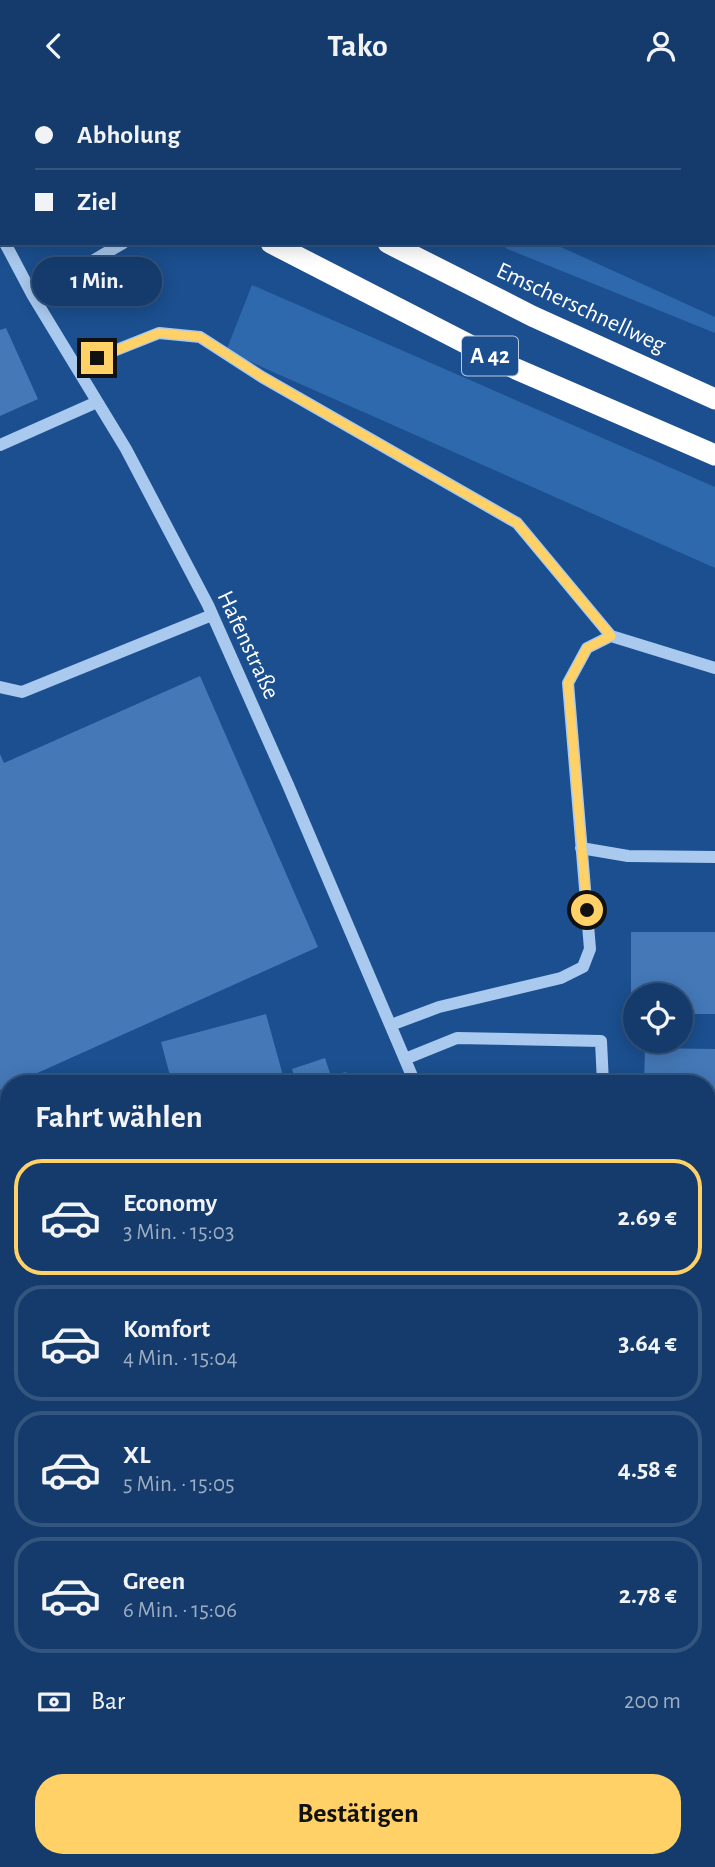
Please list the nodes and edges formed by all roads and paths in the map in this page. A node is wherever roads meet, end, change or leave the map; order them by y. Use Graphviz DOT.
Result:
graph roads {
  1 [pos="6,245"];
  2 [pos="120,245"];
  3 [pos="275,245"];
  4 [pos="392,245"];
  5 [pos="33,296"];
  6 [pos="76,366"];
  7 [pos="715,399"];
  8 [pos="97,401"];
  9 [pos="0,445"];
  10 [pos="715,455"];
  11 [pos="212,615"];
  12 [pos="611,636"];
  13 [pos="715,668"];
  14 [pos="0,687"];
  15 [pos="581,848"];
  16 [pos="715,857"];
  17 [pos="391,1025"];
  18 [pos="405,1059"];
  19 [pos="412,1075"];
  20 [pos="603,1075"];
  1 -- 5 [label="street, Hafenstraße"];
  2 -- 5 [label="street"];
  3 -- 10 [label="highway, A 42"];
  4 -- 7 [label="highway, Emscherschnellweg / A 42"];
  5 -- 6 [label="street, Hafenstraße"];
  6 -- 8 [label="street, Hafenstraße"];
  6 -- 12 [label="street"];
  8 -- 9 [label="street"];
  8 -- 11 [label="street, Hafenstraße"];
  11 -- 14 [label="street"];
  11 -- 17 [label="street, Hafenstraße"];
  12 -- 13 [label="street"];
  12 -- 15 [label="street"];
  15 -- 16 [label="street"];
  15 -- 17 [label="street"];
  17 -- 18 [label="street, Hafenstraße"];
  18 -- 19 [label="street, Hafenstraße"];
  18 -- 20 [label="street"];
}
